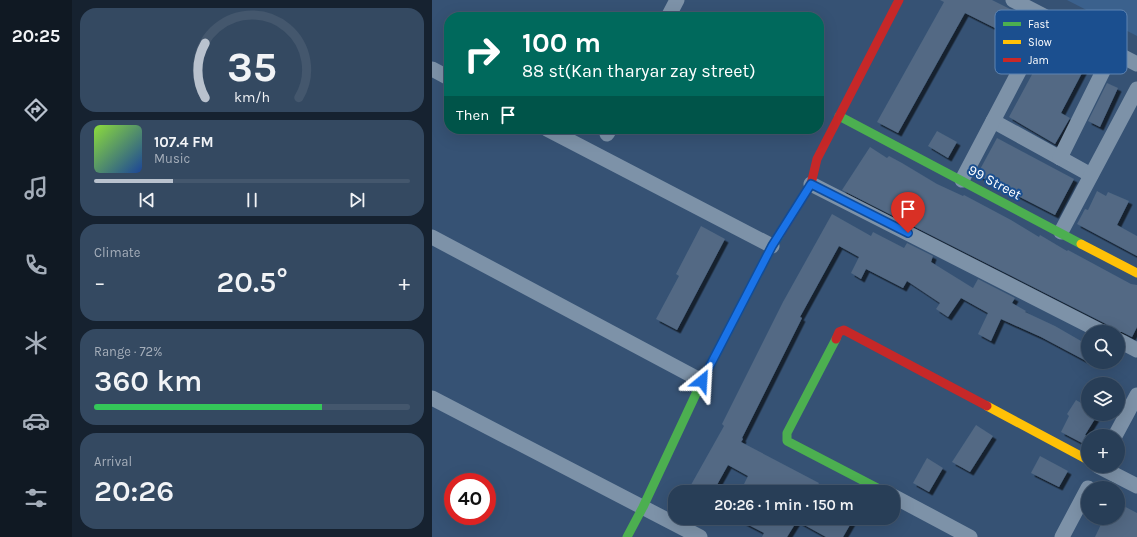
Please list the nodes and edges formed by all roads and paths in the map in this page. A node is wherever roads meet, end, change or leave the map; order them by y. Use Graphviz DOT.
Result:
graph roads {
  1 [pos="677,0"];
  2 [pos="899,0"];
  3 [pos="1013,0"];
  4 [pos="1032,10"];
  5 [pos="671,12"];
  6 [pos="1127,59"];
  7 [pos="1137,64"];
  8 [pos="432,69"];
  9 [pos="1018,74"];
  10 [pos="1102,74"];
  11 [pos="444,75"];
  12 [pos="1137,89"];
  13 [pos="839,116"];
  14 [pos="993,121"];
  15 [pos="557,134"];
  16 [pos="1060,158"];
  17 [pos="1091,175"];
  18 [pos="962,180"];
  19 [pos="811,184"];
  20 [pos="1061,232"];
  21 [pos="432,237"];
  22 [pos="772,246"];
  23 [pos="1137,273"];
  24 [pos="1088,325"];
  25 [pos="1125,344"];
  26 [pos="1137,350"];
  27 [pos="702,381"];
  28 [pos="1137,395"];
  29 [pos="432,398"];
  30 [pos="1119,429"];
  31 [pos="1081,456"];
  32 [pos="1112,473"];
  33 [pos="872,485"];
  34 [pos="1137,486"];
  35 [pos="900,500"];
  36 [pos="1081,501"];
  37 [pos="643,507"];
  38 [pos="627,537"];
  39 [pos="700,537"];
  40 [pos="970,537"];
  41 [pos="1062,537"];
  1 -- 5 [label="street"];
  2 -- 13 [label="street"];
  3 -- 4 [label="street"];
  6 -- 7 [label="street"];
  8 -- 11 [label="street"];
  9 -- 14 [label="street"];
  10 -- 16 [label="street"];
  12 -- 17 [label="street"];
  13 -- 18 [label="street, 99 Street"];
  13 -- 19 [label="street"];
  14 -- 16 [label="street"];
  14 -- 18 [label="street"];
  15 -- 22 [label="street"];
  16 -- 17 [label="street"];
  17 -- 20 [label="street"];
  18 -- 20 [label="street, 99 Street"];
  19 -- 22 [label="street"];
  19 -- 24 [label="street"];
  20 -- 23 [label="street, 99 Street"];
  21 -- 27 [label="street"];
  22 -- 27 [label="street"];
  25 -- 26 [label="street"];
  27 -- 37 [label="street"];
  28 -- 30 [label="street"];
  29 -- 37 [label="street"];
  31 -- 33 [label="street"];
  32 -- 34 [label="street"];
  35 -- 40 [label="street"];
  36 -- 41 [label="street"];
  37 -- 38 [label="street"];
  37 -- 39 [label="street"];
}
